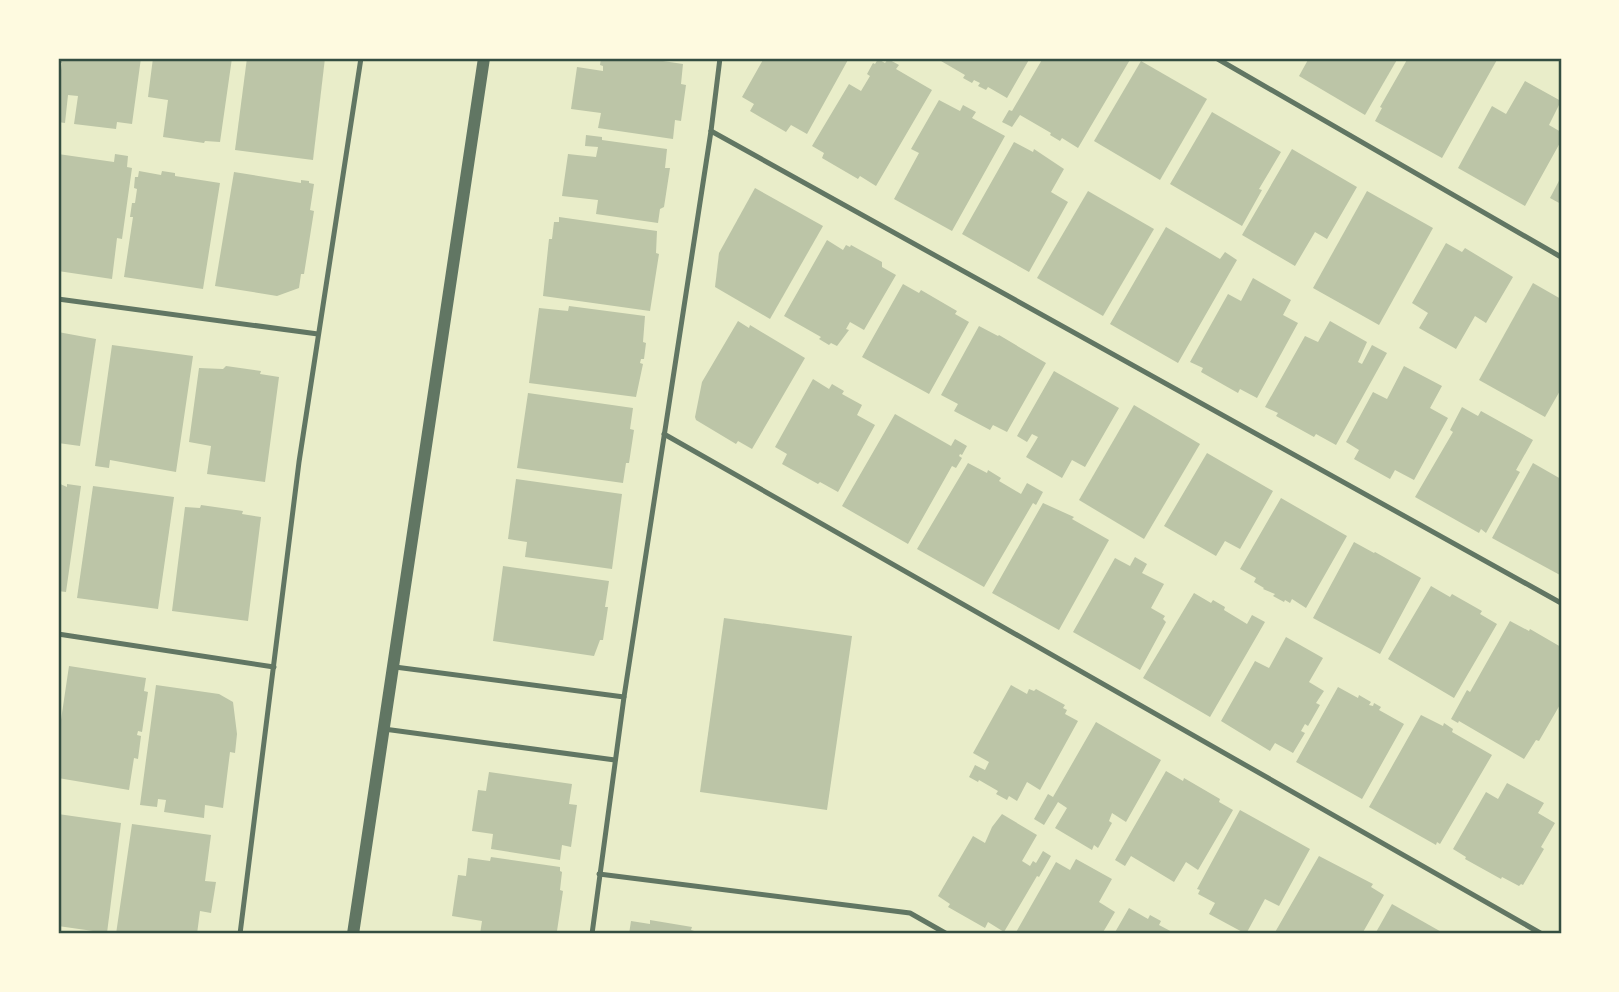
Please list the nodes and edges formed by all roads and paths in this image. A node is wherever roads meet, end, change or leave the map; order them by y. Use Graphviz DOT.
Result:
graph roads {
  1 [pos="361,58"];
  2 [pos="484,58"];
  3 [pos="720,58"];
  4 [pos="1216,58"];
  5 [pos="711,131"];
  6 [pos="1561,257"];
  7 [pos="58,299"];
  8 [pos="318,334"];
  9 [pos="664,434"];
  10 [pos="1561,603"];
  11 [pos="58,635"];
  12 [pos="274,667"];
  13 [pos="393,667"];
  14 [pos="624,697"];
  15 [pos="384,729"];
  16 [pos="615,760"];
  17 [pos="599,874"];
  18 [pos="240,934"];
  19 [pos="354,934"];
  20 [pos="592,934"];
  21 [pos="947,934"];
  22 [pos="1542,934"];
  1 -- 8 [label="lane"];
  2 -- 13 [label="street"];
  3 -- 5 [label="lane"];
  4 -- 6 [label="lane"];
  5 -- 9 [label="lane"];
  5 -- 10 [label="lane"];
  7 -- 8 [label="lane"];
  8 -- 12 [label="lane"];
  9 -- 14 [label="lane"];
  9 -- 22 [label="lane"];
  11 -- 12 [label="lane"];
  12 -- 18 [label="lane"];
  13 -- 14 [label="lane"];
  13 -- 15 [label="street"];
  14 -- 16 [label="lane"];
  15 -- 16 [label="lane"];
  15 -- 19 [label="street"];
  16 -- 17 [label="lane"];
  17 -- 20 [label="lane"];
  17 -- 21 [label="lane"];
}
